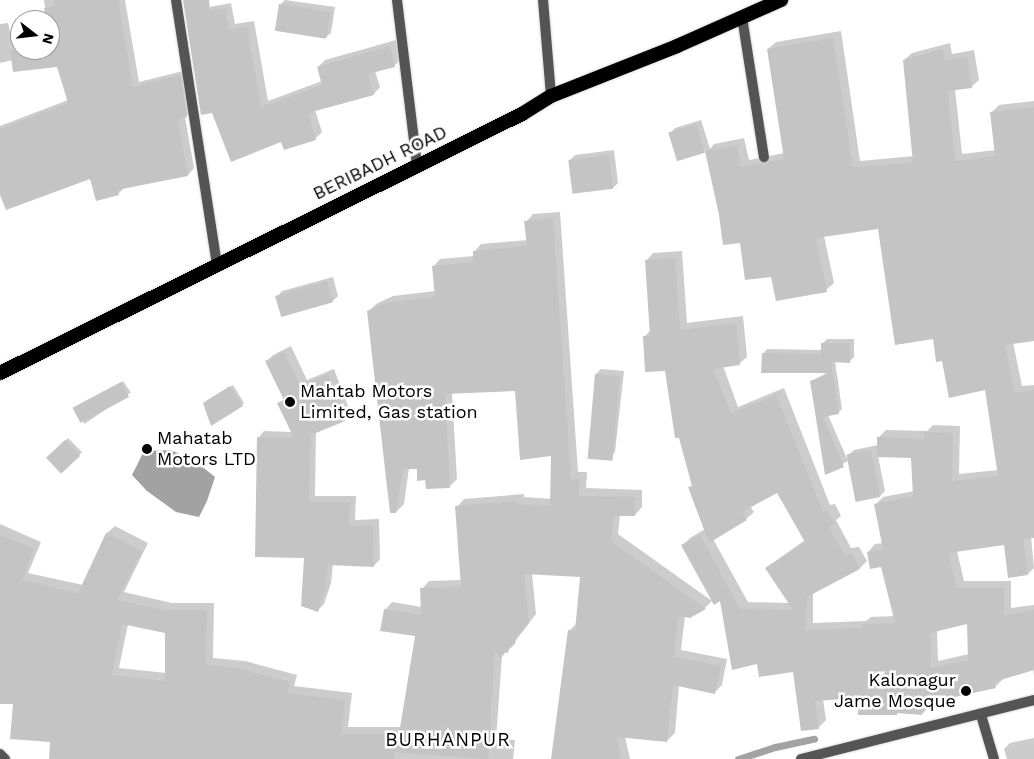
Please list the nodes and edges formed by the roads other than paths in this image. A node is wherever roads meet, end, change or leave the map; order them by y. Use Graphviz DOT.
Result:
graph roads {
  1 [pos="176,0"];
  2 [pos="397,0"];
  3 [pos="543,0"];
  4 [pos="782,0"];
  5 [pos="742,17"];
  6 [pos="551,96"];
  7 [pos="764,157"];
  8 [pos="417,166"];
  9 [pos="217,265"];
  10 [pos="0,374"];
  11 [pos="1034,700"];
  12 [pos="981,715"];
  13 [pos="0,754"];
  14 [pos="5,759"];
  15 [pos="801,759"];
  16 [pos="994,759"];
  1 -- 9 [label="street"];
  2 -- 8 [label="street"];
  3 -- 6 [label="street"];
  4 -- 5 [label="highway, BERIBADH ROAD"];
  5 -- 6 [label="highway, BERIBADH ROAD"];
  5 -- 7 [label="street"];
  6 -- 8 [label="highway, BERIBADH ROAD"];
  8 -- 9 [label="highway, BERIBADH ROAD"];
  9 -- 10 [label="highway, BERIBADH ROAD"];
  11 -- 12 [label="street"];
  12 -- 15 [label="street"];
  12 -- 16 [label="street"];
  13 -- 14 [label="street"];
}
